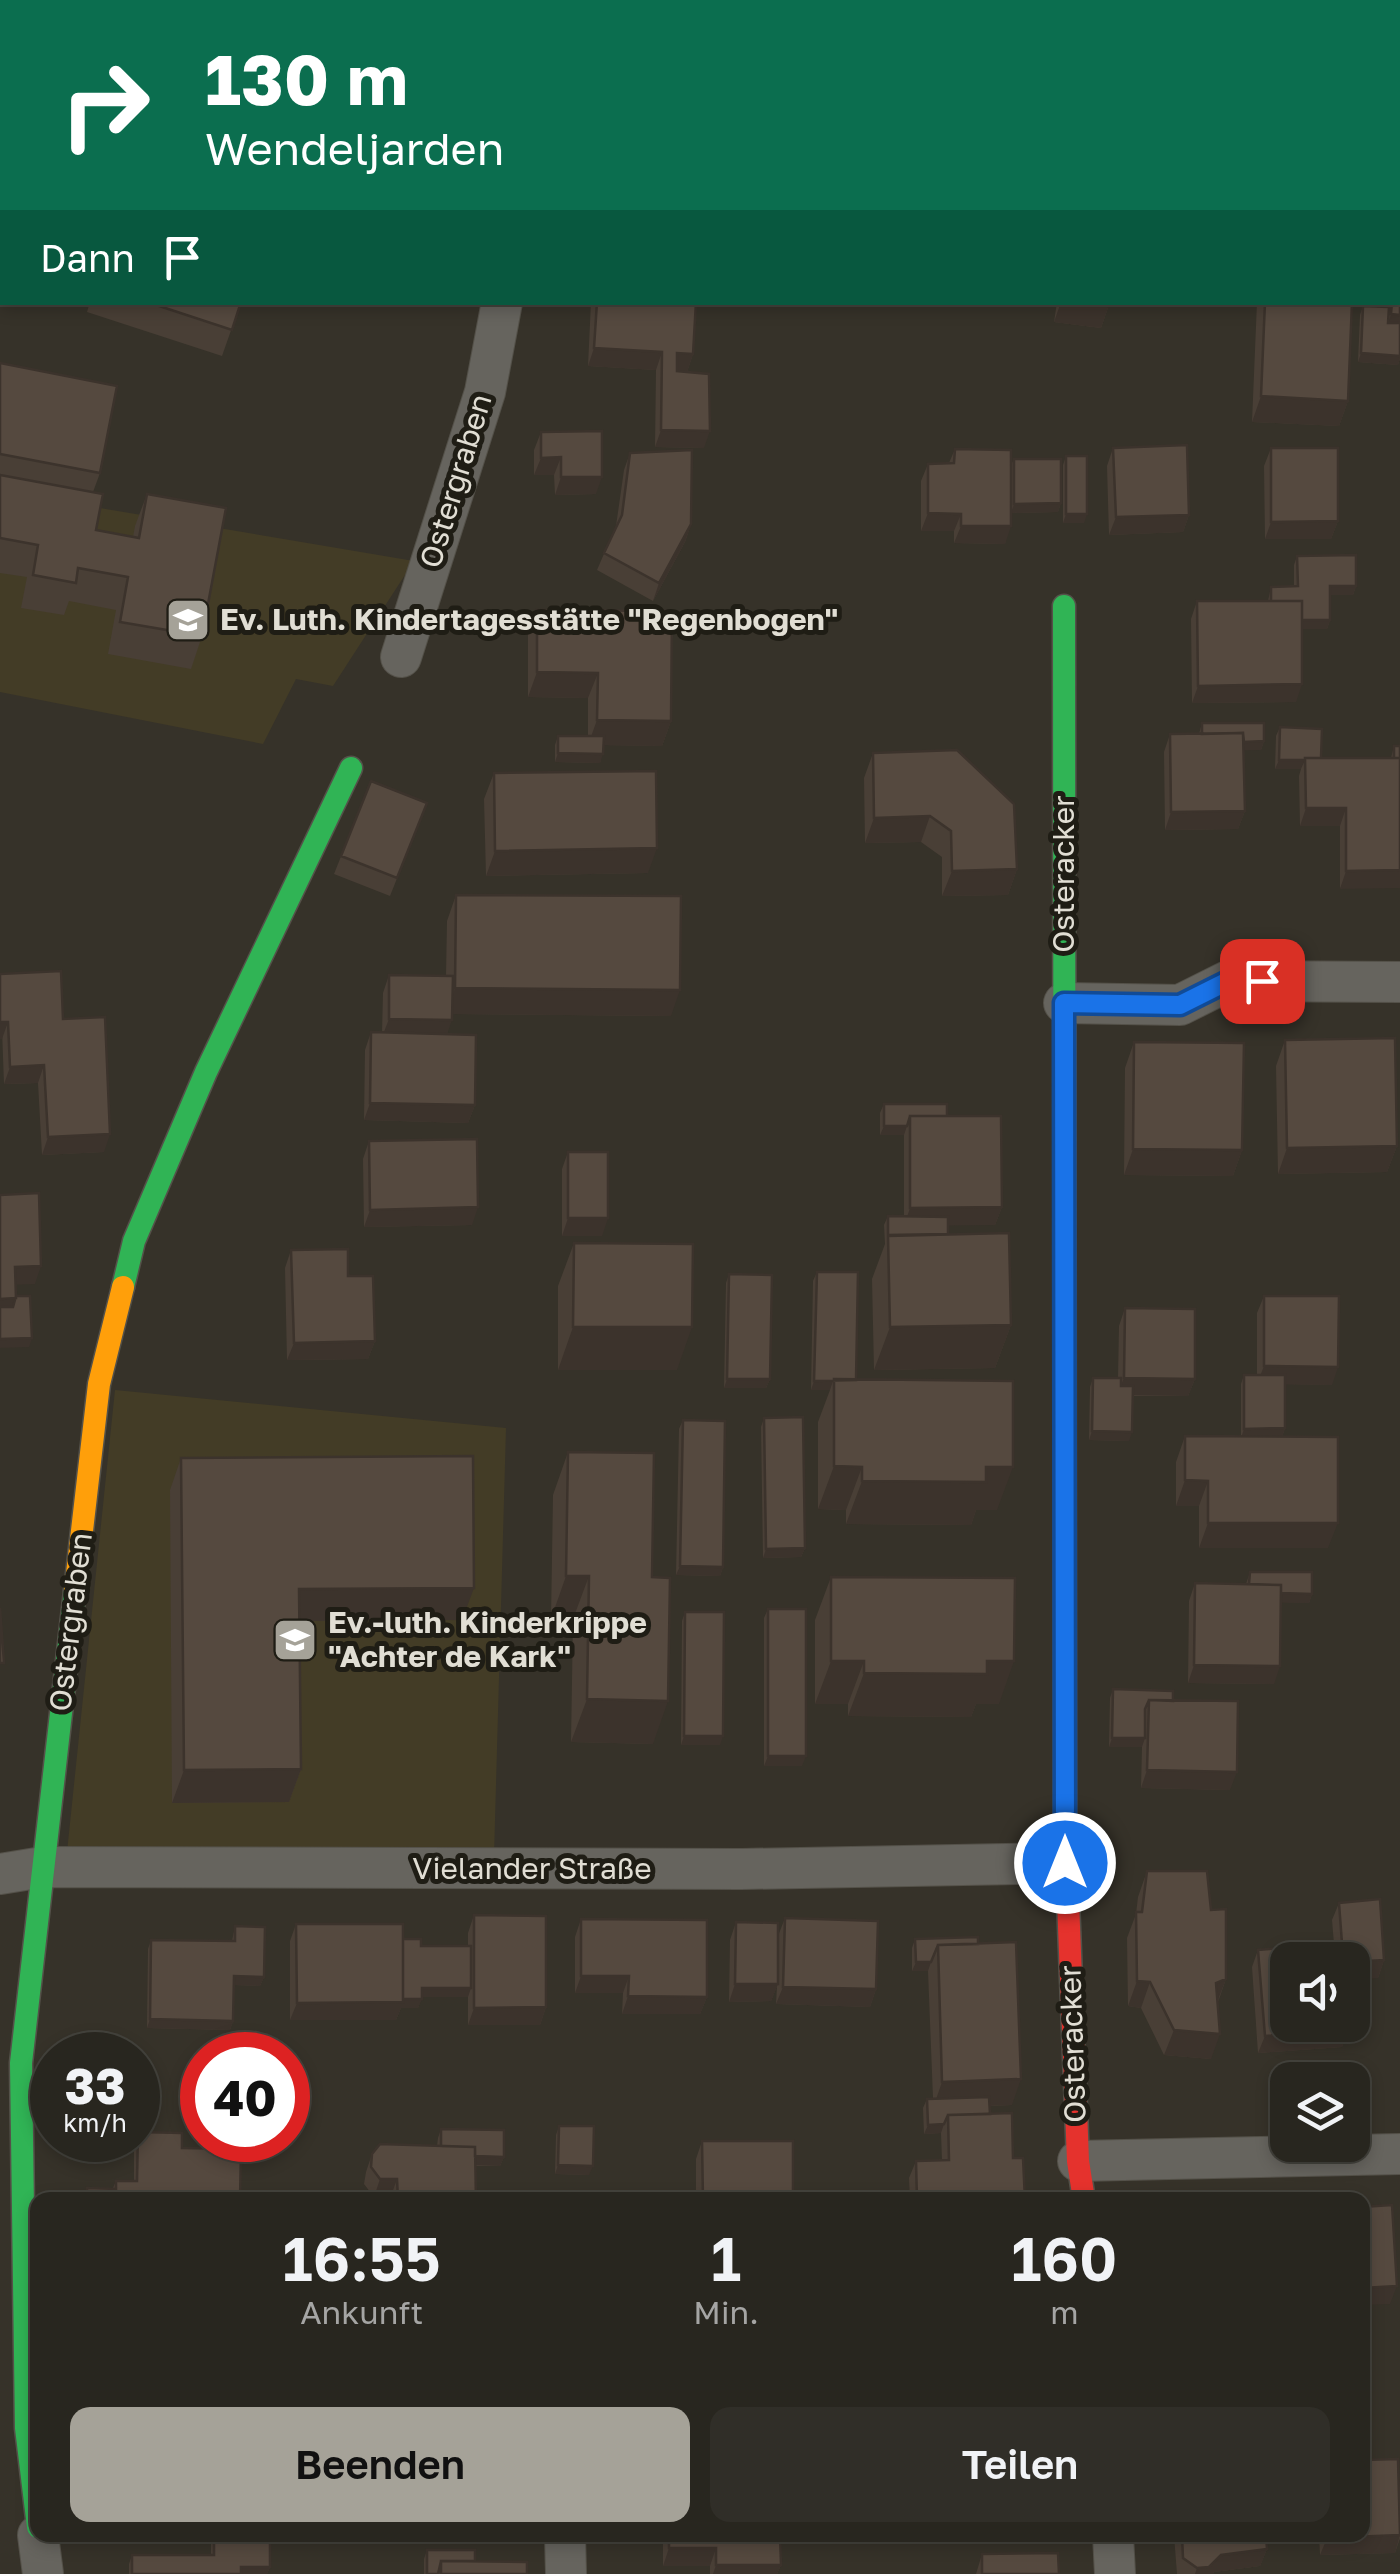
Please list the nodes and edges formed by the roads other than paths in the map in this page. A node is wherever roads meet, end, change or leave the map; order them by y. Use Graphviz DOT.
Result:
graph roads {
  1 [pos="501,305"];
  2 [pos="1064,606"];
  3 [pos="401,657"];
  4 [pos="352,768"];
  5 [pos="1400,982"];
  6 [pos="1064,1003"];
  7 [pos="1065,1863"];
  8 [pos="43,1867"];
  9 [pos="0,1874"];
  10 [pos="1400,2154"];
  11 [pos="1081,2181"];
  12 [pos="30,2461"];
  13 [pos="39,2542"];
  14 [pos="565,2542"];
  15 [pos="1113,2542"];
  16 [pos="43,2574"];
  17 [pos="566,2574"];
  18 [pos="1115,2574"];
  1 -- 3 [label="street, Ostergraben"];
  2 -- 6 [label="street, Osteracker"];
  4 -- 8 [label="street, Ostergraben"];
  5 -- 6 [label="street"];
  6 -- 7 [label="street, Osteracker"];
  7 -- 8 [label="street, Vielander Straße"];
  7 -- 11 [label="street, Osteracker"];
  8 -- 9 [label="street, Vielander Straße"];
  8 -- 12 [label="street, Ostergraben"];
  10 -- 11 [label="street, Osteracker"];
  13 -- 16 [label="street"];
  14 -- 17 [label="street"];
  15 -- 18 [label="street"];
}
